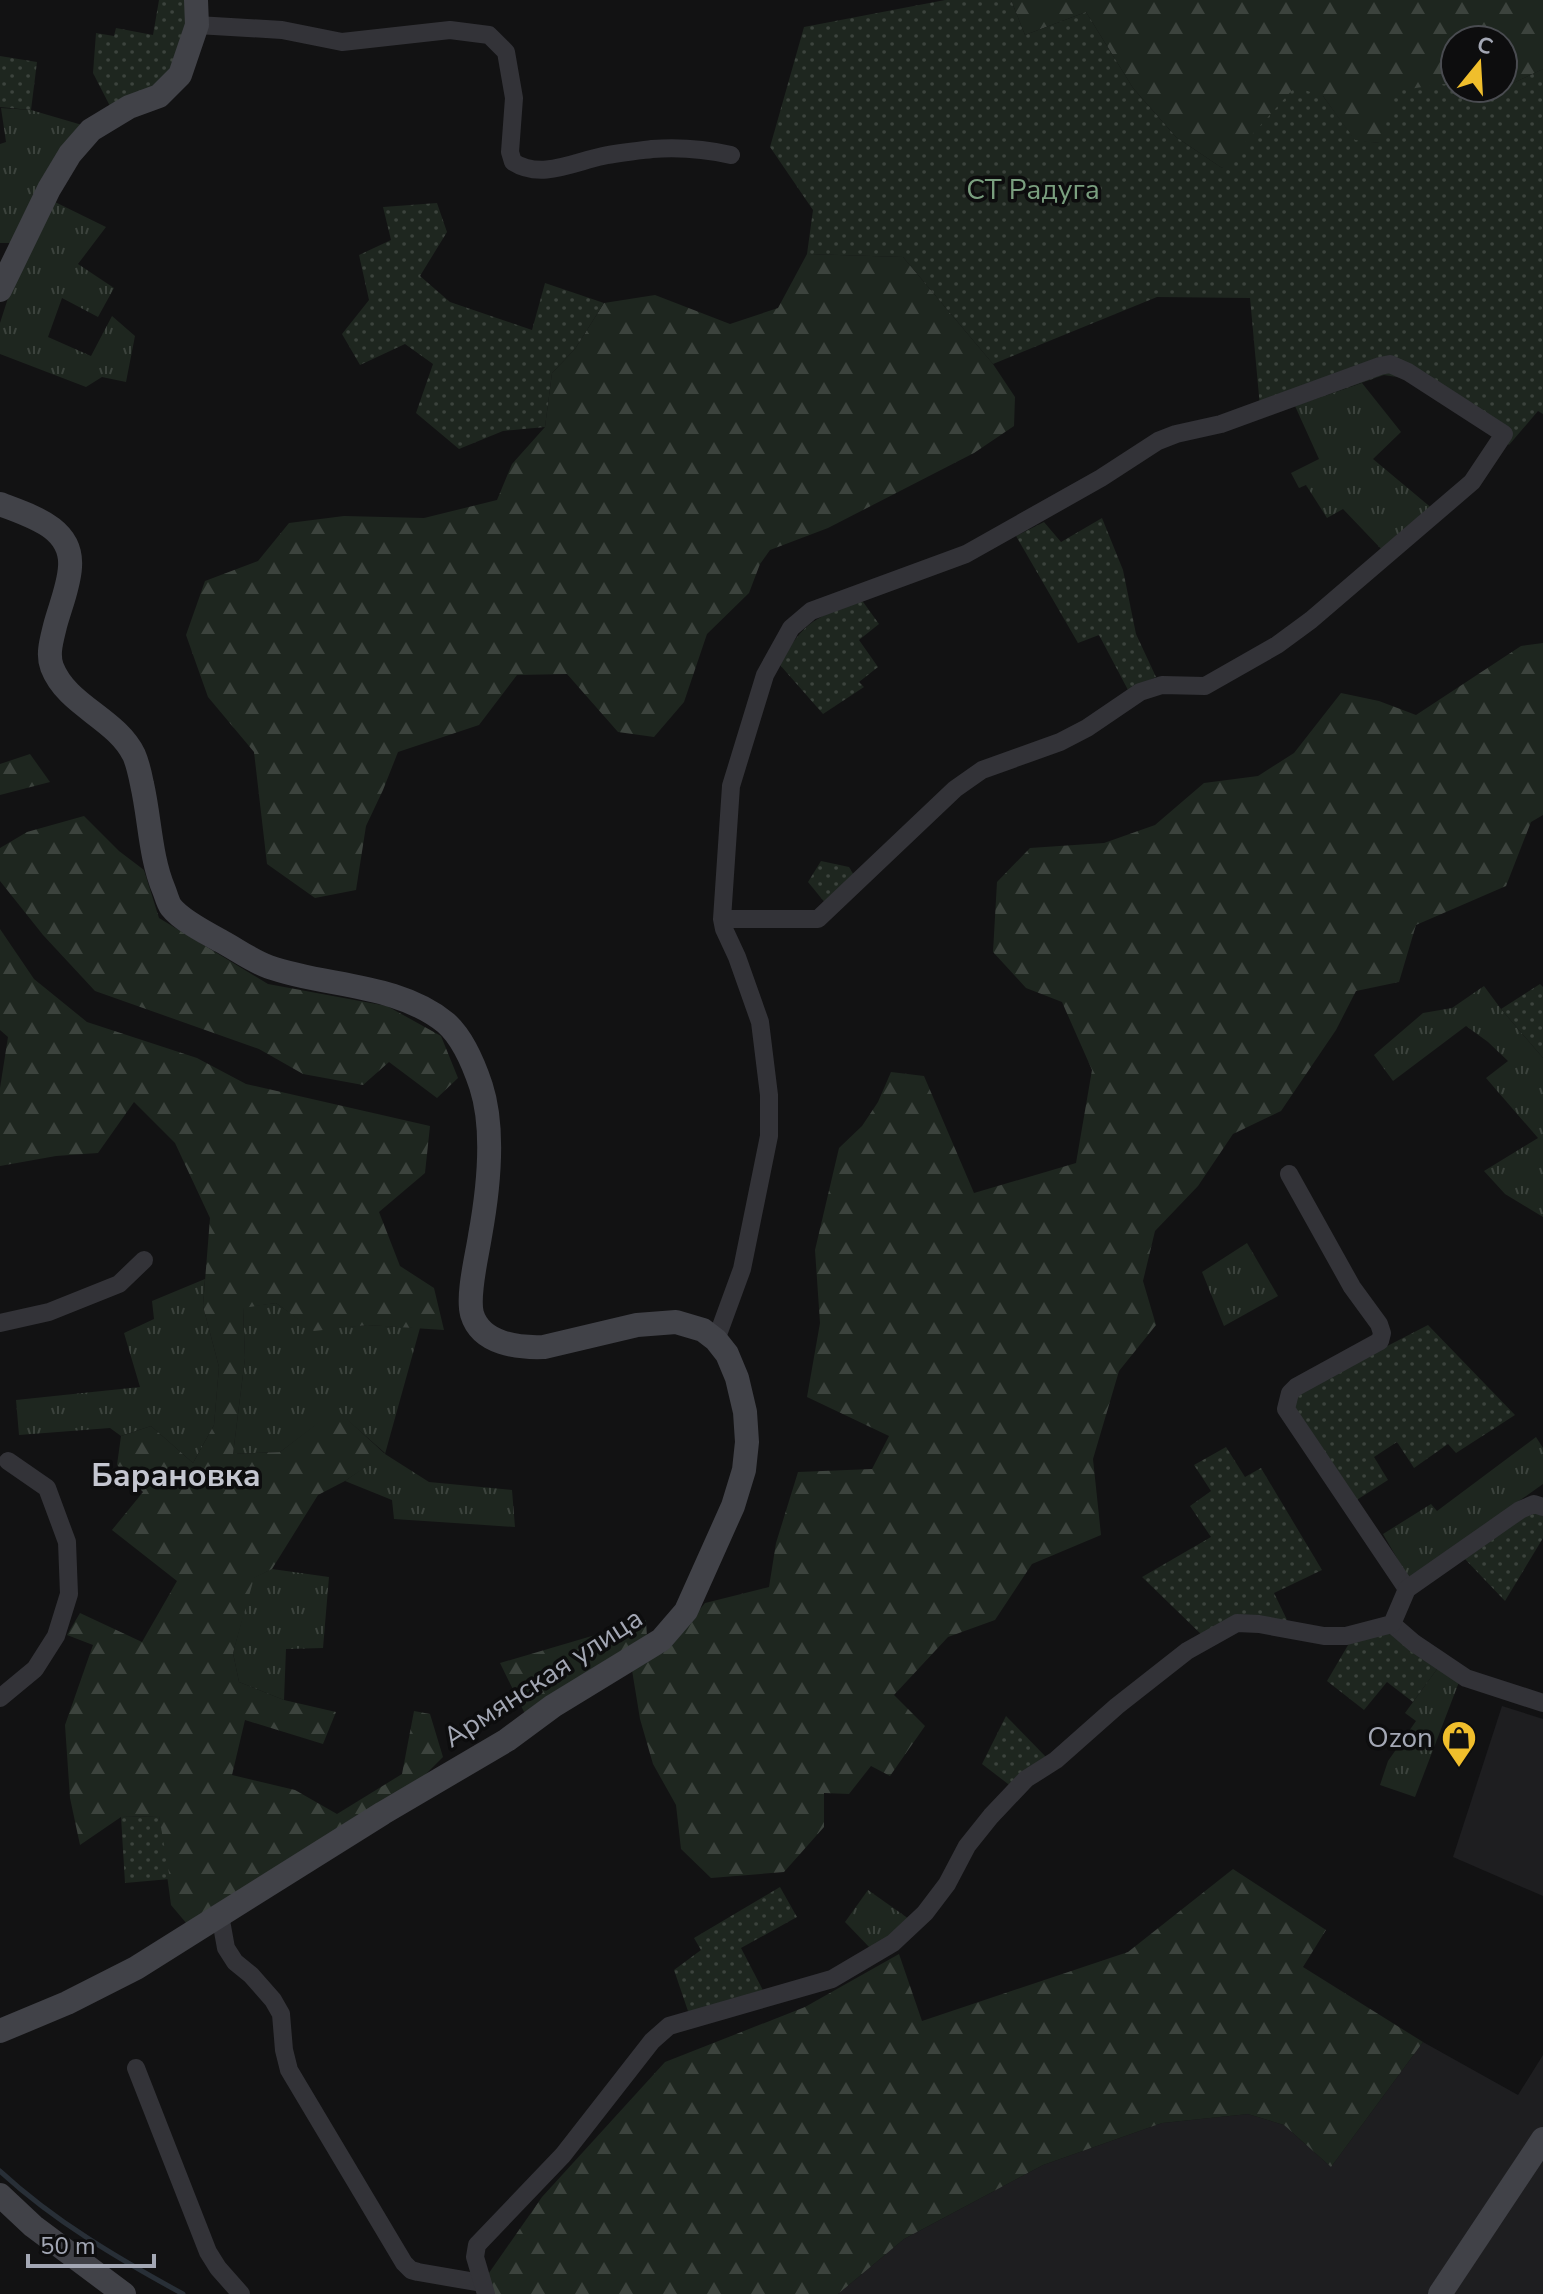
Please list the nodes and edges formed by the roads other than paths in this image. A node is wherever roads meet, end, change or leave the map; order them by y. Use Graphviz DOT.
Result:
graph roads {
  1 [pos="196,0"];
  2 [pos="197,25"];
  3 [pos="731,155"];
  4 [pos="0,290"];
  5 [pos="0,504"];
  6 [pos="722,919"];
  7 [pos="1289,1174"];
  8 [pos="144,1260"];
  9 [pos="0,1323"];
  10 [pos="716,1340"];
  11 [pos="8,1461"];
  12 [pos="1543,1507"];
  13 [pos="1407,1589"];
  14 [pos="1392,1624"];
  15 [pos="0,1698"];
  16 [pos="1543,1703"];
  17 [pos="220,1915"];
  18 [pos="0,2031"];
  19 [pos="136,2068"];
  20 [pos="1543,2139"];
  21 [pos="0,2195"];
  22 [pos="484,2289"];
  23 [pos="124,2294"];
  24 [pos="241,2294"];
  25 [pos="1440,2294"];
  1 -- 2 [label="street"];
  2 -- 3 [label="street"];
  2 -- 4 [label="street"];
  5 -- 10 [label="street"];
  6 -- 6 [label="street"];
  6 -- 10 [label="street"];
  7 -- 13 [label="street"];
  8 -- 9 [label="street"];
  10 -- 17 [label="street, Армянская улица"];
  11 -- 15 [label="street"];
  12 -- 13 [label="street"];
  13 -- 14 [label="street"];
  14 -- 16 [label="street"];
  14 -- 22 [label="street"];
  17 -- 18 [label="street, Армянская улица"];
  17 -- 22 [label="street"];
  19 -- 24 [label="street"];
  20 -- 25 [label="street"];
  21 -- 23 [label="street"];
}
